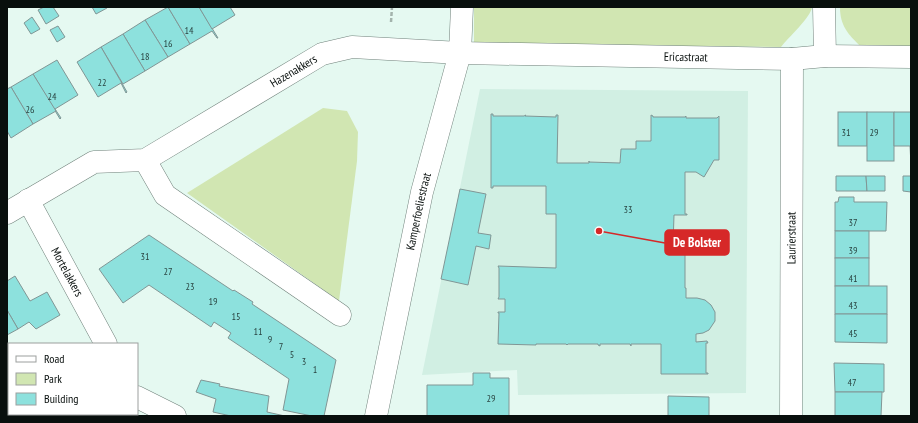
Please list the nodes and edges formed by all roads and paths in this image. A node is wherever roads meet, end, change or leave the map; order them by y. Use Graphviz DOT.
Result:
graph roads {
  1 [pos="462,7"];
  2 [pos="824,7"];
  3 [pos="460,52"];
  4 [pos="825,56"];
  5 [pos="911,57"];
  6 [pos="792,59"];
  7 [pos="145,160"];
  8 [pos="28,200"];
  9 [pos="7,213"];
  10 [pos="340,315"];
  11 [pos="105,343"];
  12 [pos="138,398"];
  13 [pos="175,416"];
  14 [pos="376,416"];
  15 [pos="791,416"];
  1 -- 3 [label="street, Kamperfoeliestraat"];
  2 -- 4 [label="street"];
  3 -- 6 [label="street, Ericastraat"];
  3 -- 7 [label="street, Hazenakkers"];
  3 -- 14 [label="street, Kamperfoeliestraat"];
  4 -- 5 [label="street, Ericastraat"];
  4 -- 6 [label="street, Ericastraat"];
  6 -- 15 [label="street, Laurierstraat"];
  7 -- 8 [label="street, Hazenakkers"];
  7 -- 10 [label="street"];
  8 -- 9 [label="street, Hazenakkers"];
  8 -- 11 [label="street, Mortelakkers"];
  12 -- 13 [label="street"];
}
